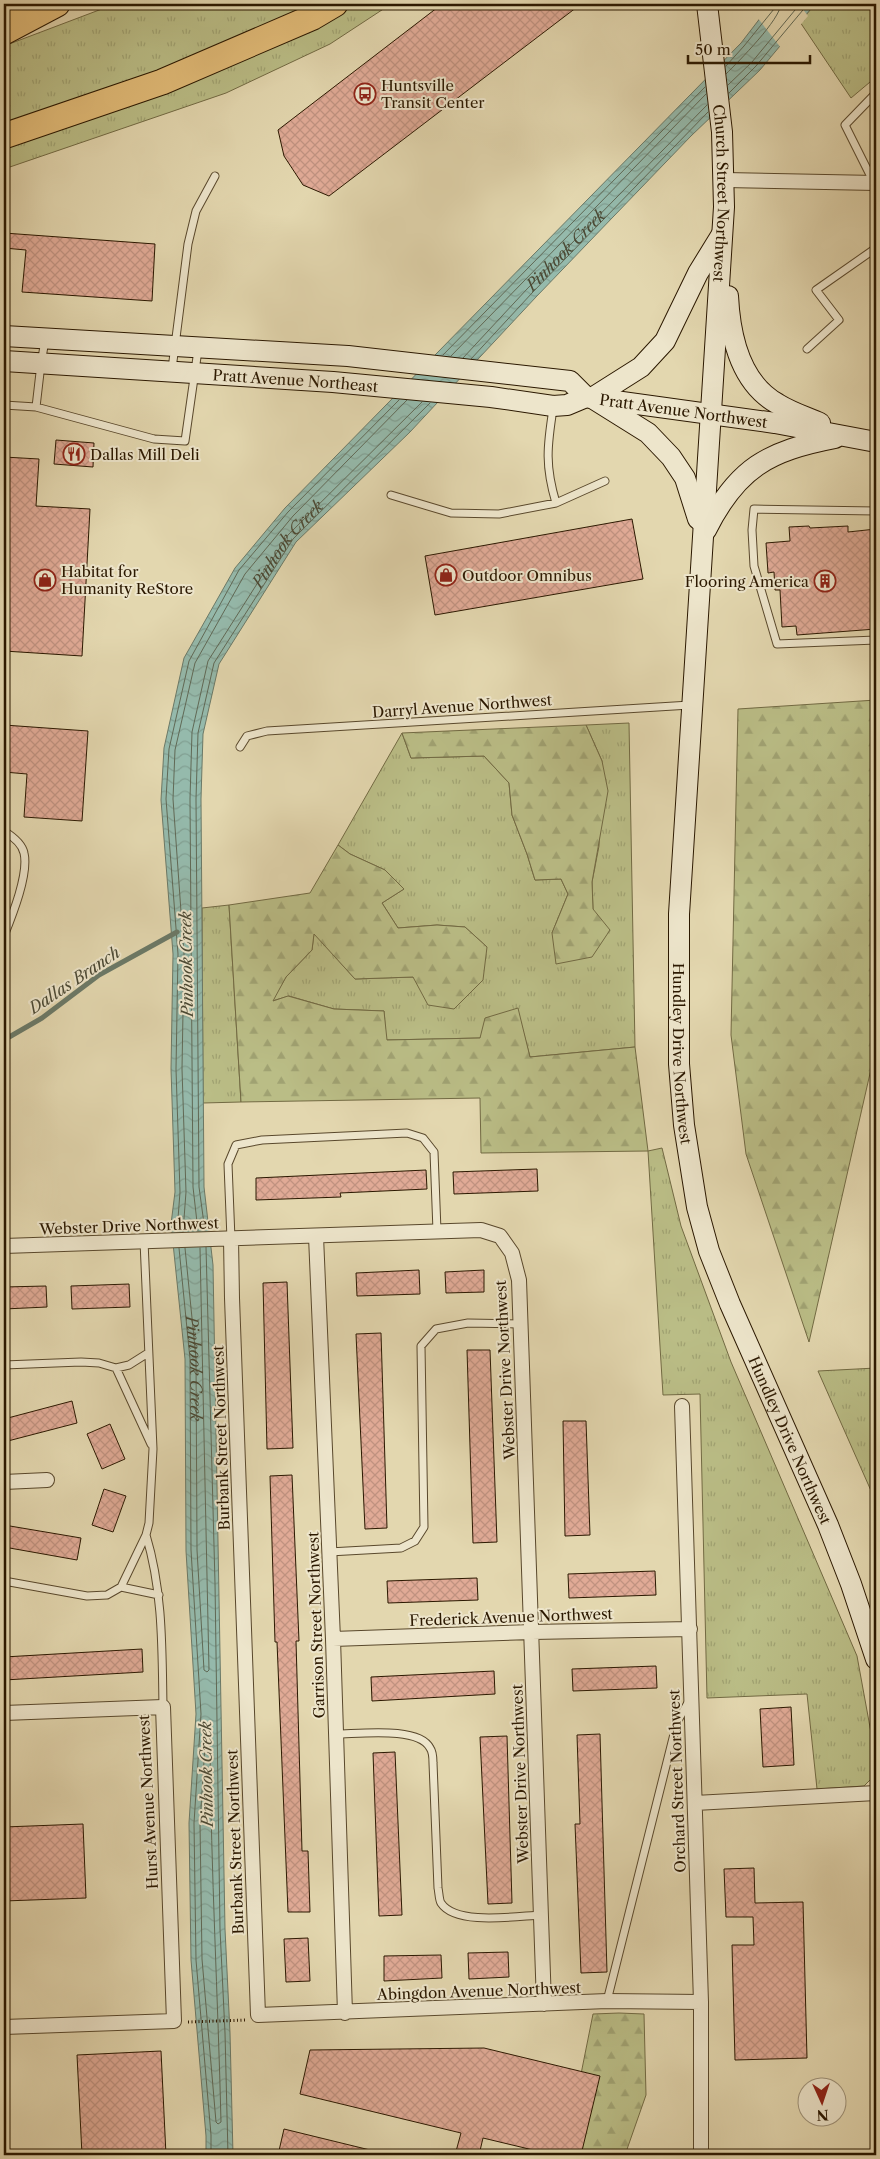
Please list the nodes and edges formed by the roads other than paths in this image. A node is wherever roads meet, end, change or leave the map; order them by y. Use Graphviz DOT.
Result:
graph roads {
  1 [pos="41,4"];
  2 [pos="57,4"];
  3 [pos="335,4"];
  4 [pos="707,4"];
  5 [pos="4,8"];
  6 [pos="4,32"];
  7 [pos="876,93"];
  8 [pos="4,136"];
  9 [pos="215,176"];
  10 [pos="725,180"];
  11 [pos="876,184"];
  12 [pos="724,232"];
  13 [pos="876,248"];
  14 [pos="4,336"];
  15 [pos="46,339"];
  16 [pos="174,346"];
  17 [pos="198,348"];
  18 [pos="807,349"];
  19 [pos="348,356"];
  20 [pos="4,361"];
  21 [pos="41,364"];
  22 [pos="172,372"];
  23 [pos="194,374"];
  24 [pos="589,397"];
  25 [pos="4,406"];
  26 [pos="553,406"];
  27 [pos="36,407"];
  28 [pos="710,413"];
  29 [pos="846,436"];
  30 [pos="876,442"];
  31 [pos="605,481"];
  32 [pos="392,495"];
  33 [pos="556,503"];
  34 [pos="876,511"];
  35 [pos="702,538"];
  36 [pos="876,640"];
  37 [pos="691,705"];
  38 [pos="240,746"];
  39 [pos="4,831"];
  40 [pos="4,936"];
  41 [pos="437,1231"];
  42 [pos="316,1236"];
  43 [pos="231,1239"];
  44 [pos="149,1241"];
  45 [pos="4,1246"];
  46 [pos="521,1324"];
  47 [pos="148,1353"];
  48 [pos="4,1365"];
  49 [pos="116,1368"];
  50 [pos="682,1406"];
  51 [pos="153,1449"];
  52 [pos="47,1480"];
  53 [pos="4,1482"];
  54 [pos="146,1534"];
  55 [pos="329,1552"];
  56 [pos="4,1581"];
  57 [pos="121,1587"];
  58 [pos="159,1595"];
  59 [pos="690,1629"];
  60 [pos="532,1632"];
  61 [pos="333,1639"];
  62 [pos="876,1659"];
  63 [pos="690,1699"];
  64 [pos="162,1707"];
  65 [pos="4,1713"];
  66 [pos="336,1734"];
  67 [pos="876,1793"];
  68 [pos="695,1803"];
  69 [pos="541,1915"];
  70 [pos="607,2002"];
  71 [pos="701,2002"];
  72 [pos="544,2004"];
  73 [pos="345,2013"];
  74 [pos="258,2015"];
  75 [pos="4,2028"];
  76 [pos="701,2155"];
  1 -- 5 [label="highway"];
  2 -- 6 [label="highway"];
  3 -- 8 [label="highway"];
  4 -- 10 [label="main road, Church Street Northwest"];
  7 -- 11 [label="lane"];
  9 -- 16 [label="lane"];
  10 -- 11 [label="street"];
  10 -- 12 [label="main road, Church Street Northwest"];
  12 -- 24 [label="main road"];
  12 -- 28 [label="main road, Church Street Northwest"];
  12 -- 29 [label="main road"];
  13 -- 18 [label="lane"];
  14 -- 15 [label="main road, Pratt Avenue Northeast"];
  15 -- 16 [label="main road, Pratt Avenue Northeast"];
  15 -- 21 [label="lane"];
  16 -- 17 [label="main road, Pratt Avenue Northeast"];
  16 -- 22 [label="lane"];
  17 -- 19 [label="main road, Pratt Avenue Northeast"];
  17 -- 23 [label="lane"];
  19 -- 24 [label="main road, Pratt Avenue Northwest"];
  20 -- 21 [label="main road, Pratt Avenue Northeast"];
  21 -- 22 [label="main road, Pratt Avenue Northeast"];
  21 -- 27 [label="lane"];
  22 -- 23 [label="main road, Pratt Avenue Northeast"];
  23 -- 26 [label="main road, Pratt Avenue Northeast"];
  23 -- 27 [label="lane"];
  24 -- 26 [label="main road, Pratt Avenue Northeast"];
  24 -- 28 [label="main road, Pratt Avenue Northwest"];
  24 -- 35 [label="main road"];
  25 -- 27 [label="lane"];
  26 -- 33 [label="lane"];
  28 -- 29 [label="main road, Pratt Avenue Northwest"];
  28 -- 35 [label="main road, Hundley Drive Northwest"];
  29 -- 30 [label="main road, Pratt Avenue Northwest"];
  29 -- 35 [label="main road"];
  31 -- 33 [label="lane"];
  32 -- 33 [label="lane"];
  34 -- 36 [label="lane"];
  35 -- 37 [label="main road, Hundley Drive Northwest"];
  37 -- 38 [label="lane, Darryl Avenue Northwest"];
  37 -- 62 [label="main road, Hundley Drive Northwest"];
  39 -- 40 [label="lane"];
  41 -- 42 [label="street, Webster Drive Northwest"];
  41 -- 43 [label="lane, Burbank Street Northwest"];
  41 -- 46 [label="street, Webster Drive Northwest"];
  42 -- 43 [label="street, Webster Drive Northwest"];
  42 -- 55 [label="street, Garrison Street Northwest"];
  43 -- 44 [label="street, Webster Drive Northwest"];
  43 -- 74 [label="street, Burbank Street Northwest"];
  44 -- 45 [label="street, Webster Drive Northwest"];
  44 -- 47 [label="lane"];
  46 -- 55 [label="lane"];
  46 -- 60 [label="street, Webster Drive Northwest"];
  47 -- 49 [label="lane"];
  47 -- 51 [label="lane"];
  48 -- 49 [label="lane"];
  49 -- 51 [label="lane"];
  50 -- 59 [label="street, Orchard Street Northwest"];
  51 -- 54 [label="lane"];
  52 -- 53 [label="street"];
  54 -- 57 [label="lane"];
  54 -- 58 [label="lane"];
  55 -- 61 [label="street, Garrison Street Northwest"];
  56 -- 57 [label="lane"];
  57 -- 58 [label="lane"];
  58 -- 64 [label="lane"];
  59 -- 60 [label="street, Frederick Avenue Northwest"];
  59 -- 63 [label="street, Orchard Street Northwest"];
  60 -- 61 [label="street, Frederick Avenue Northwest"];
  60 -- 69 [label="street, Webster Drive Northwest"];
  61 -- 66 [label="street, Garrison Street Northwest"];
  63 -- 68 [label="street, Orchard Street Northwest"];
  63 -- 70 [label="lane"];
  64 -- 65 [label="street, Hurst Avenue Northwest"];
  64 -- 75 [label="street, Hurst Avenue Northwest"];
  66 -- 69 [label="lane"];
  66 -- 73 [label="street, Garrison Street Northwest"];
  67 -- 68 [label="street"];
  68 -- 71 [label="street, Orchard Street Northwest"];
  69 -- 72 [label="street, Webster Drive Northwest"];
  70 -- 71 [label="street, Abingdon Avenue Northwest"];
  70 -- 72 [label="street, Abingdon Avenue Northwest"];
  71 -- 76 [label="street, Orchard Street Northwest"];
  72 -- 73 [label="street, Abingdon Avenue Northwest"];
  73 -- 74 [label="street, Abingdon Avenue Northwest"];
}
